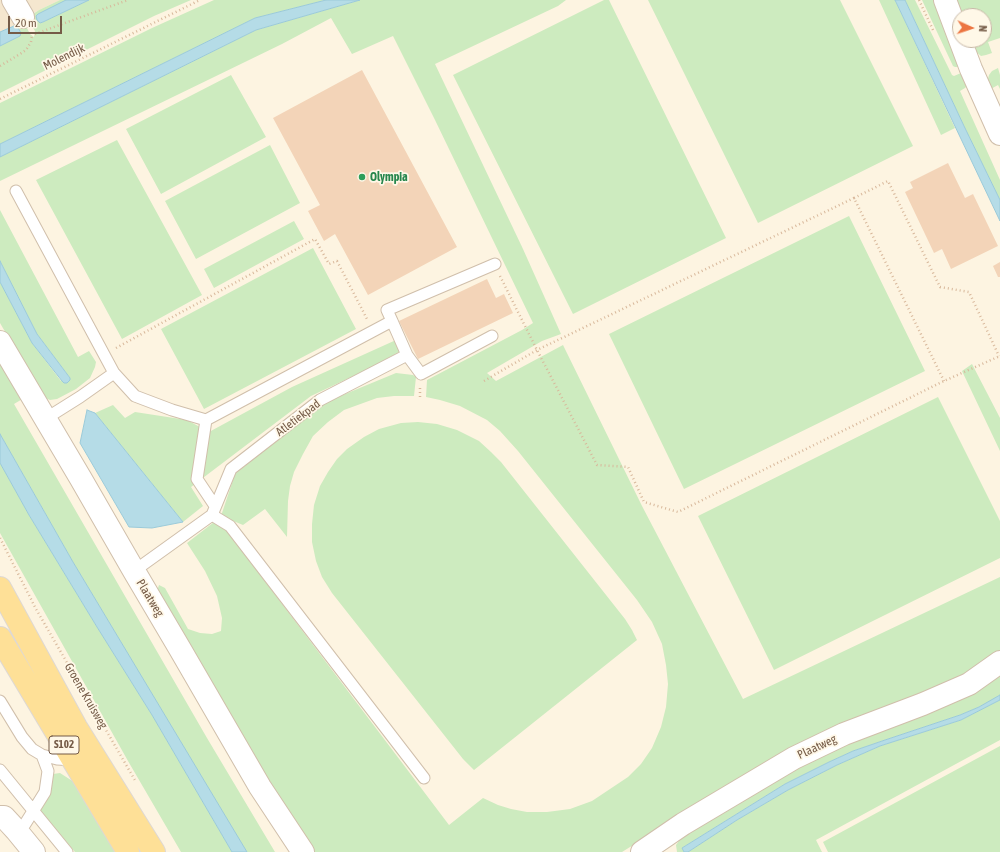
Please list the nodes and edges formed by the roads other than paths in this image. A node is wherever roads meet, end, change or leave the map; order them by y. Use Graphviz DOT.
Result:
graph roads {
  1 [pos="945,0"];
  2 [pos="1000,134"];
  3 [pos="16,192"];
  4 [pos="495,264"];
  5 [pos="392,321"];
  6 [pos="492,336"];
  7 [pos="0,342"];
  8 [pos="407,355"];
  9 [pos="114,373"];
  10 [pos="45,419"];
  11 [pos="206,420"];
  12 [pos="214,510"];
  13 [pos="134,571"];
  14 [pos="0,588"];
  15 [pos="0,638"];
  16 [pos="1000,662"];
  17 [pos="0,701"];
  18 [pos="42,755"];
  19 [pos="73,760"];
  20 [pos="0,770"];
  21 [pos="424,778"];
  22 [pos="33,810"];
  23 [pos="8,823"];
  24 [pos="656,848"];
  25 [pos="34,852"];
  26 [pos="67,852"];
  27 [pos="128,852"];
  28 [pos="154,852"];
  29 [pos="303,852"];
  1 -- 2 [label="street"];
  3 -- 9 [label="lane"];
  4 -- 5 [label="lane"];
  5 -- 8 [label="lane"];
  5 -- 11 [label="lane"];
  6 -- 8 [label="lane"];
  7 -- 10 [label="street, Plaatweg"];
  8 -- 12 [label="lane, Atletiekpad"];
  9 -- 10 [label="lane"];
  9 -- 11 [label="lane"];
  10 -- 13 [label="street, Plaatweg"];
  11 -- 12 [label="lane"];
  12 -- 13 [label="lane"];
  12 -- 21 [label="lane"];
  13 -- 29 [label="street, Plaatweg"];
  14 -- 28 [label="main road, Groene Kruisweg / S102"];
  15 -- 19 [label="main road, S102"];
  16 -- 24 [label="street, Plaatweg"];
  17 -- 18 [label="lane"];
  18 -- 19 [label="lane"];
  18 -- 22 [label="lane"];
  19 -- 27 [label="main road, S102"];
  20 -- 22 [label="lane"];
  22 -- 23 [label="lane"];
  22 -- 26 [label="lane"];
  23 -- 25 [label="street"];
}
